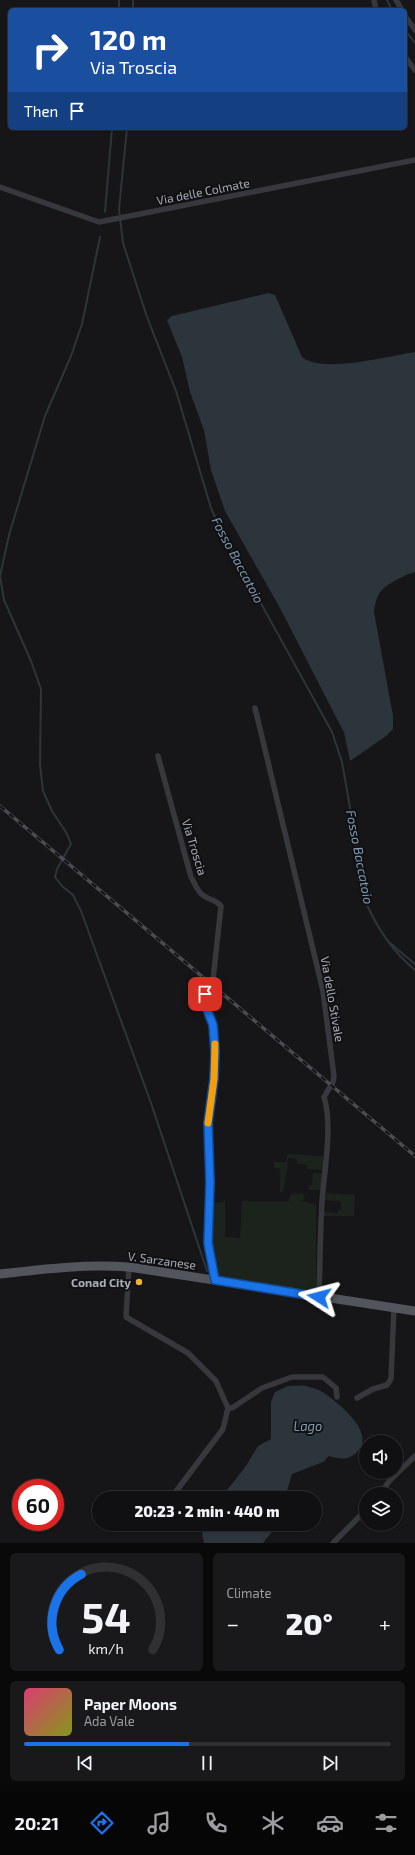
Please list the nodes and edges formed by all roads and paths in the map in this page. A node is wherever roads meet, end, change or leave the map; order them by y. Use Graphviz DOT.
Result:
graph roads {
  1 [pos="407,19"];
  2 [pos="415,30"];
  3 [pos="407,60"];
  4 [pos="415,70"];
  5 [pos="415,160"];
  6 [pos="0,187"];
  7 [pos="255,708"];
  8 [pos="158,756"];
  9 [pos="213,980"];
  10 [pos="205,992"];
  11 [pos="129,1267"];
  12 [pos="0,1274"];
  13 [pos="215,1280"];
  14 [pos="319,1297"];
  15 [pos="394,1307"];
  16 [pos="415,1311"];
  17 [pos="337,1397"];
  18 [pos="357,1398"];
  19 [pos="228,1408"];
  20 [pos="415,1456"];
  21 [pos="385,1487"];
  22 [pos="176,1491"];
  23 [pos="359,1517"];
  24 [pos="333,1543"];
  1 -- 2 [label="street"];
  3 -- 4 [label="street"];
  5 -- 6 [label="street, Via delle Colmate"];
  7 -- 14 [label="street, Via dello Stivale"];
  8 -- 9 [label="street, Via Troscia"];
  10 -- 13 [label="street"];
  11 -- 12 [label="main road, V. Sarzanese"];
  11 -- 13 [label="main road, V. Sarzanese"];
  11 -- 19 [label="street"];
  13 -- 14 [label="main road, V. Sarzanese"];
  14 -- 15 [label="main road, V. Sarzanese"];
  15 -- 16 [label="main road, V. Sarzanese"];
  15 -- 18 [label="street"];
  17 -- 19 [label="street"];
  19 -- 22 [label="street"];
  20 -- 21 [label="street"];
  23 -- 24 [label="street"];
}
